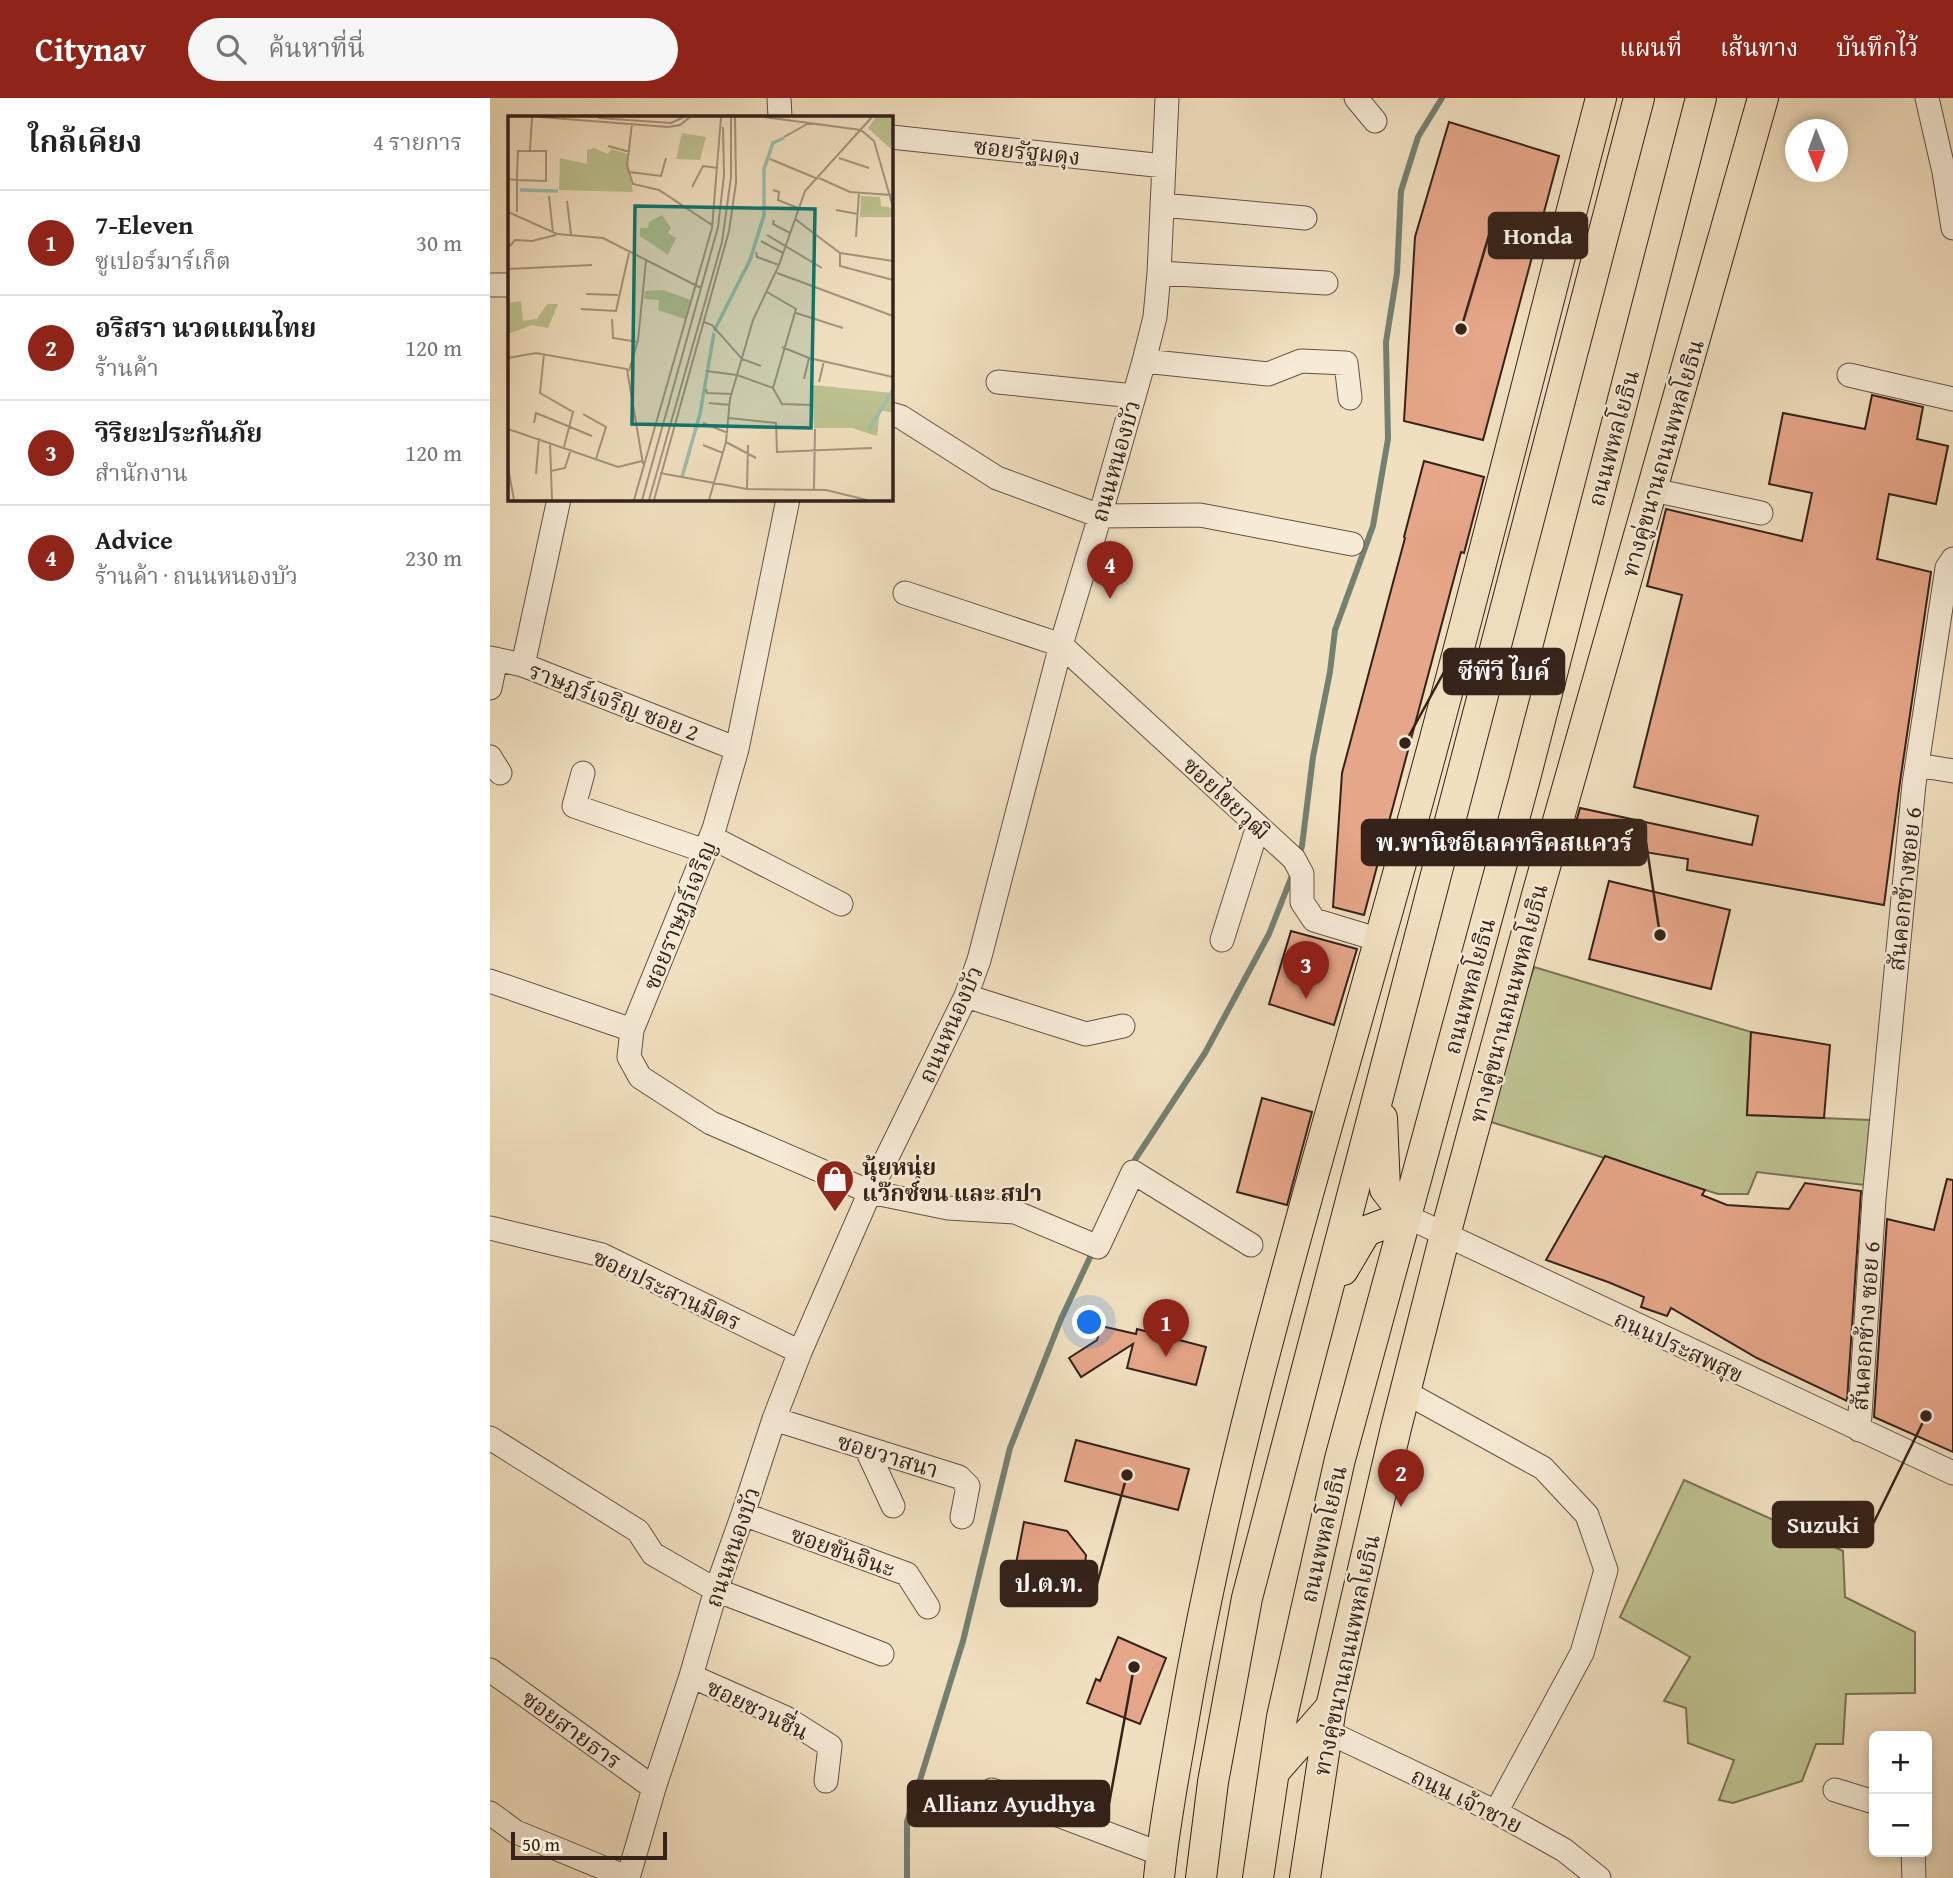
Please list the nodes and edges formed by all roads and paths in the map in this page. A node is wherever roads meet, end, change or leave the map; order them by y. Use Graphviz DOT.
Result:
graph roads {
  1 [pos="779,98"];
  2 [pos="1167,98"];
  3 [pos="1356,98"];
  4 [pos="1639,98"];
  5 [pos="1701,98"];
  6 [pos="1763,98"];
  7 [pos="1927,98"];
  8 [pos="1601,101"];
  9 [pos="780,116"];
  10 [pos="1376,121"];
  11 [pos="892,137"];
  12 [pos="1164,166"];
  13 [pos="1162,205"];
  14 [pos="1305,218"];
  15 [pos="1953,228"];
  16 [pos="1159,273"];
  17 [pos="1326,283"];
  18 [pos="1144,361"];
  19 [pos="1849,375"];
  20 [pos="998,382"];
  21 [pos="1134,396"];
  22 [pos="1350,398"];
  23 [pos="1953,399"];
  24 [pos="892,414"];
  25 [pos="1653,491"];
  26 [pos="559,500"];
  27 [pos="788,500"];
  28 [pos="1761,513"];
  29 [pos="1100,516"];
  30 [pos="1352,544"];
  31 [pos="1953,559"];
  32 [pos="905,593"];
  33 [pos="1061,645"];
  34 [pos="493,659"];
  35 [pos="523,665"];
  36 [pos="490,688"];
  37 [pos="737,749"];
  38 [pos="1917,765"];
  39 [pos="1953,771"];
  40 [pos="583,773"];
  41 [pos="1524,782"];
  42 [pos="1258,826"];
  43 [pos="708,844"];
  44 [pos="1395,883"];
  45 [pos="1537,895"];
  46 [pos="841,904"];
  47 [pos="1222,940"];
  48 [pos="1380,940"];
  49 [pos="490,981"];
  50 [pos="1409,981"];
  51 [pos="966,996"];
  52 [pos="1123,1026"];
  53 [pos="632,1030"];
  54 [pos="1380,1092"];
  55 [pos="870,1192"];
  56 [pos="1406,1216"];
  57 [pos="1872,1223"];
  58 [pos="490,1228"];
  59 [pos="1445,1236"];
  60 [pos="1251,1245"];
  61 [pos="1322,1306"];
  62 [pos="800,1352"];
  63 [pos="1405,1392"];
  64 [pos="774,1419"];
  65 [pos="1858,1430"];
  66 [pos="490,1438"];
  67 [pos="866,1448"];
  68 [pos="1953,1473"];
  69 [pos="892,1506"];
  70 [pos="743,1514"];
  71 [pos="962,1517"];
  72 [pos="1210,1579"];
  73 [pos="716,1590"];
  74 [pos="928,1606"];
  75 [pos="882,1654"];
  76 [pos="490,1670"];
  77 [pos="691,1676"];
  78 [pos="1231,1689"];
  79 [pos="1329,1720"];
  80 [pos="1274,1772"];
  81 [pos="825,1781"];
  82 [pos="654,1788"];
  83 [pos="992,1790"];
  84 [pos="1835,1790"];
  85 [pos="1869,1800"];
  86 [pos="1496,1812"];
  87 [pos="490,1813"];
  88 [pos="1913,1857"];
  89 [pos="1160,1866"];
  90 [pos="628,1878"];
  91 [pos="1201,1878"];
  92 [pos="1258,1878"];
  93 [pos="1305,1878"];
  94 [pos="1599,1878"];
  95 [pos="1914,1878"];
  1 -- 9 [label="street"];
  2 -- 12 [label="street, ถนนหนองบัว"];
  3 -- 10 [label="street"];
  4 -- 50 [label="main road"];
  5 -- 41 [label="main road, ถนนพหลโยธิน"];
  6 -- 25 [label="main road, ทางคู่ขนานถนนพหลโยธิน"];
  7 -- 15 [label="street"];
  8 -- 44 [label="main road"];
  11 -- 12 [label="street, ซอยรัฐผดุง"];
  12 -- 13 [label="street, ถนนหนองบัว"];
  13 -- 14 [label="street"];
  13 -- 16 [label="street, ถนนหนองบัว"];
  16 -- 17 [label="street"];
  16 -- 18 [label="street, ถนนหนองบัว"];
  18 -- 21 [label="street, ถนนหนองบัว"];
  18 -- 22 [label="street"];
  19 -- 23 [label="street"];
  20 -- 21 [label="street"];
  21 -- 29 [label="street, ถนนหนองบัว"];
  24 -- 29 [label="street"];
  25 -- 28 [label="street"];
  25 -- 45 [label="main road, ทางคู่ขนานถนนพหลโยธิน"];
  26 -- 35 [label="street"];
  27 -- 37 [label="street, ซอยราษฎร์เจริญ"];
  29 -- 30 [label="street"];
  29 -- 33 [label="street, ถนนหนองบัว"];
  31 -- 38 [label="street, สันคอกช้างซอย 6"];
  32 -- 33 [label="street"];
  33 -- 42 [label="street, ซอยไชยวุฒิ"];
  33 -- 51 [label="street, ถนนหนองบัว"];
  34 -- 35 [label="street, ราษฎร์เจริญ ซอย 2"];
  34 -- 36 [label="street"];
  35 -- 37 [label="street, ราษฎร์เจริญ ซอย 2"];
  37 -- 43 [label="street, ซอยราษฎร์เจริญ"];
  38 -- 39 [label="street"];
  38 -- 57 [label="street, สันคอกช้างซอย 6"];
  40 -- 43 [label="street"];
  41 -- 45 [label="main road"];
  41 -- 56 [label="main road, ถนนพหลโยธิน"];
  42 -- 47 [label="street"];
  42 -- 48 [label="street, ซอยไชยวุฒิ"];
  43 -- 46 [label="street"];
  43 -- 53 [label="street, ซอยราษฎร์เจริญ"];
  44 -- 48 [label="main road"];
  44 -- 50 [label="main road"];
  45 -- 59 [label="main road, ทางคู่ขนานถนนพหลโยธิน"];
  48 -- 72 [label="main road"];
  49 -- 53 [label="street"];
  50 -- 54 [label="main road"];
  51 -- 52 [label="street"];
  51 -- 55 [label="street, ถนนหนองบัว"];
  53 -- 55 [label="street, ซอยราษฎร์เจริญ"];
  54 -- 56 [label="main road"];
  54 -- 61 [label="main road"];
  55 -- 60 [label="street, ซอยราษฎร์เจริญ"];
  55 -- 62 [label="street, ถนนหนองบัว"];
  56 -- 59 [label="street, ถนนประสพสุข"];
  56 -- 61 [label="main road"];
  56 -- 80 [label="main road, ถนนพหลโยธิน"];
  57 -- 65 [label="street, สันคอกช้าง ซอย 6"];
  58 -- 62 [label="street, ซอยประสานมิตร"];
  59 -- 63 [label="main road, ทางคู่ขนานถนนพหลโยธิน"];
  59 -- 65 [label="street, ถนนประสพสุข"];
  61 -- 78 [label="main road"];
  62 -- 64 [label="street, ถนนหนองบัว"];
  63 -- 79 [label="main road, ทางคู่ขนานถนนพหลโยธิน"];
  63 -- 86 [label="street"];
  64 -- 67 [label="street, ซอยวาสนา"];
  64 -- 70 [label="street, ถนนหนองบัว"];
  65 -- 68 [label="street, ถนนประสพสุข"];
  66 -- 73 [label="street"];
  67 -- 69 [label="street"];
  67 -- 71 [label="street, ซอยวาสนา"];
  70 -- 73 [label="street, ถนนหนองบัว"];
  70 -- 74 [label="street, ซอยขันจินะ"];
  72 -- 78 [label="main road"];
  72 -- 89 [label="main road"];
  73 -- 75 [label="street"];
  73 -- 77 [label="street, ถนนหนองบัว"];
  76 -- 82 [label="street, ซอยสายธาร"];
  77 -- 81 [label="street, ซอยชวนชื่น"];
  77 -- 82 [label="street, ถนนหนองบัว"];
  78 -- 91 [label="main road"];
  79 -- 80 [label="main road"];
  79 -- 86 [label="street, ถนน เจ้าชาย"];
  79 -- 93 [label="main road, ทางคู่ขนานถนนพหลโยธิน"];
  80 -- 92 [label="main road, ถนนพหลโยธิน"];
  82 -- 90 [label="street, ถนนหนองบัว"];
  83 -- 89 [label="street"];
  84 -- 85 [label="street"];
  86 -- 94 [label="street, ถนน เจ้าชาย"];
  87 -- 90 [label="street"];
  88 -- 95 [label="street"];
}
